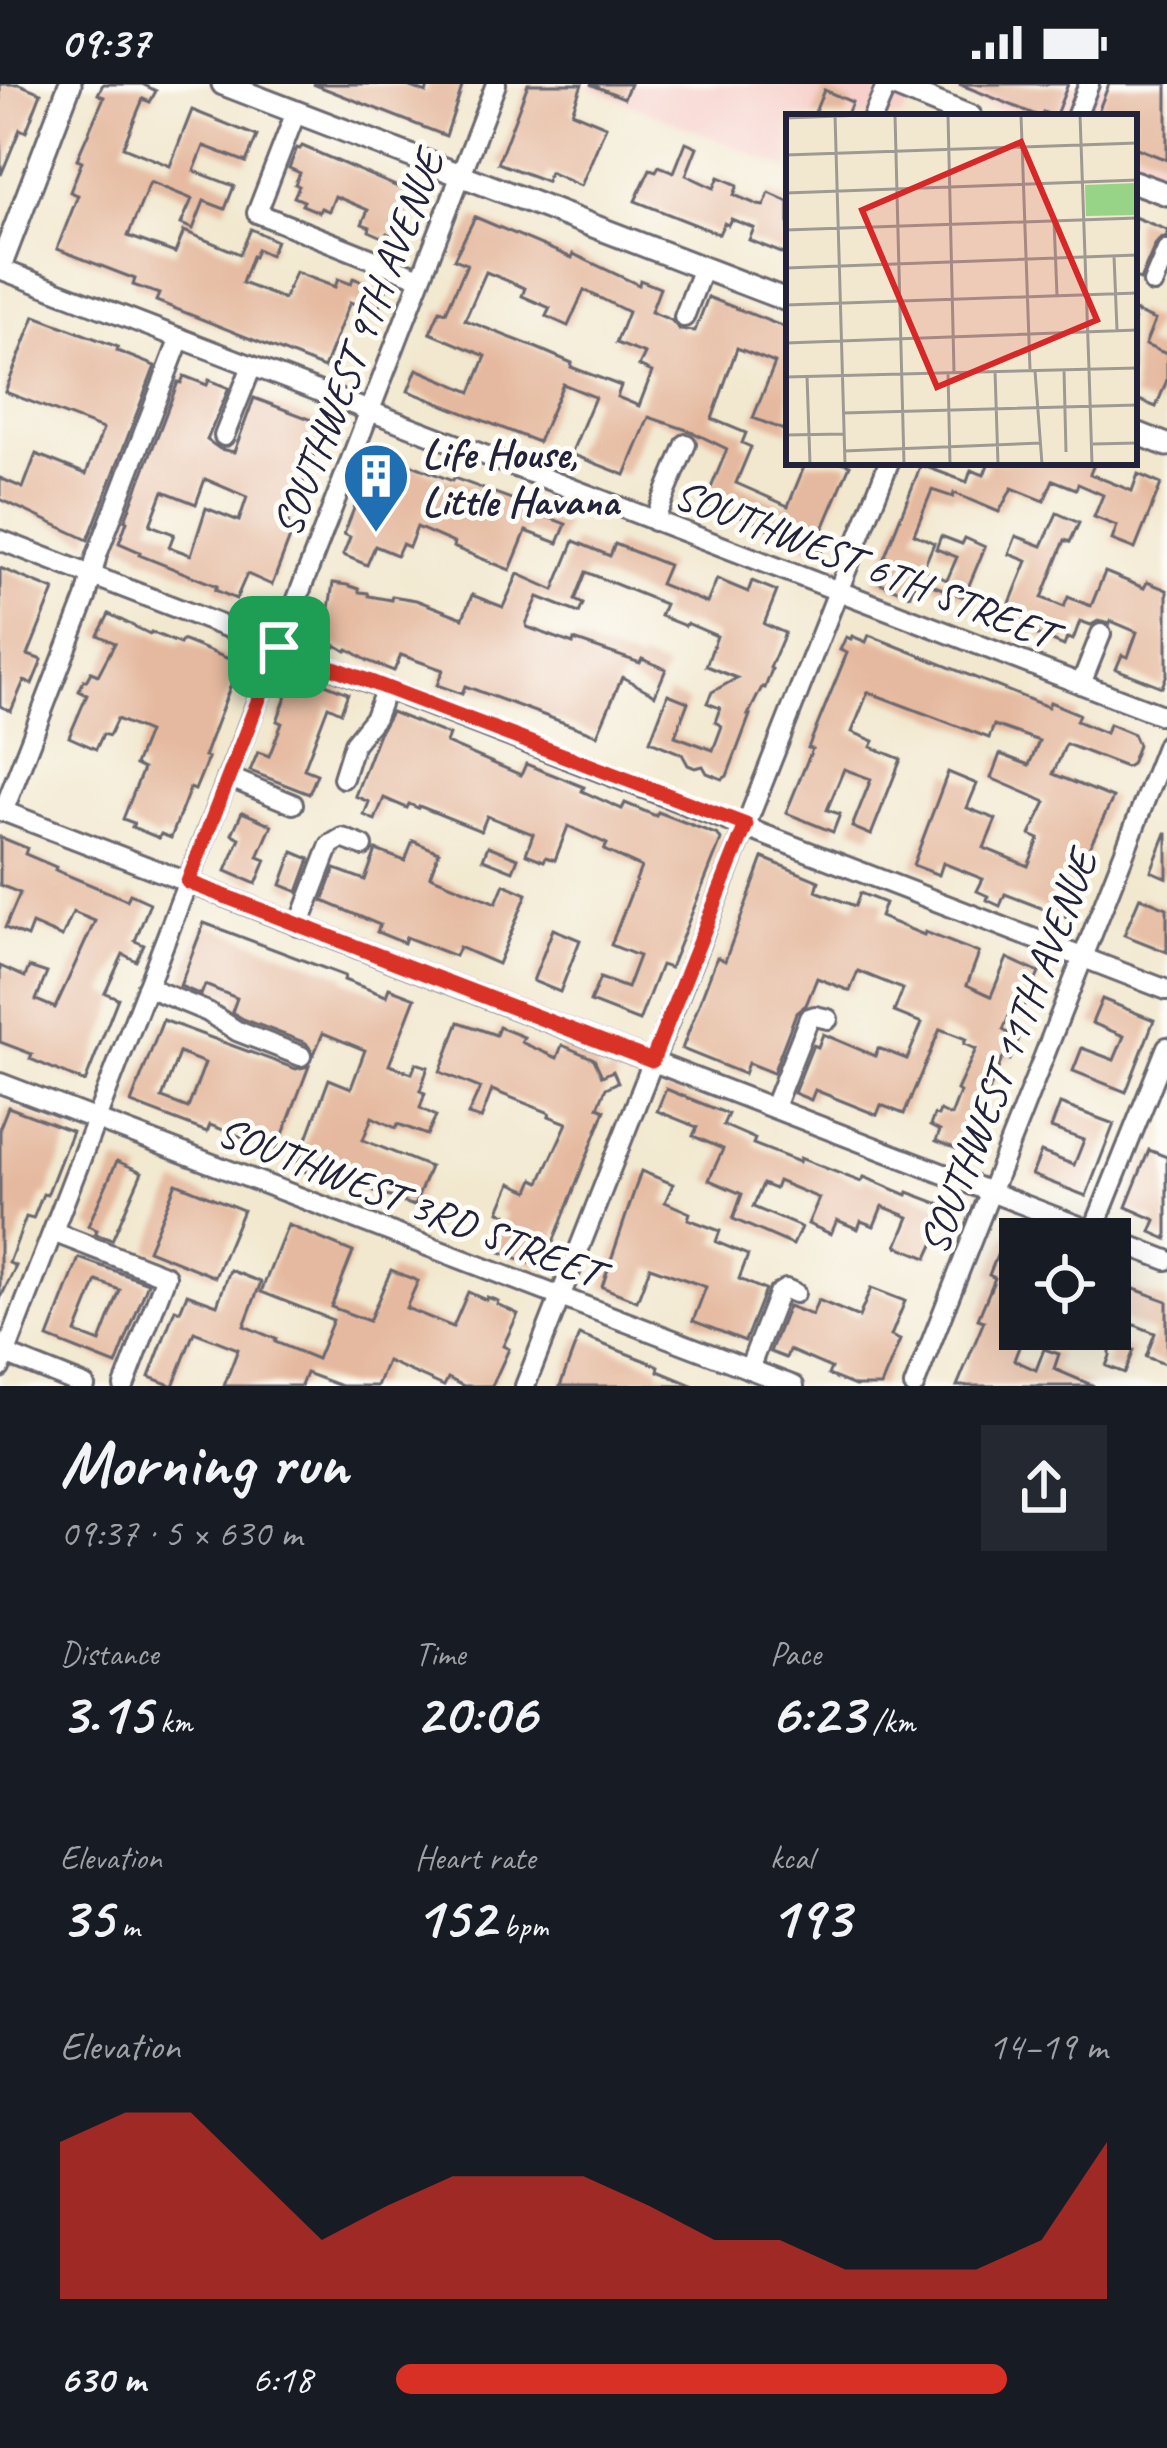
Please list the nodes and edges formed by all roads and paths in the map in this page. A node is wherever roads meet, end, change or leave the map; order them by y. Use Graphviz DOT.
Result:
graph roads {
  1 [pos="70,84"];
  2 [pos="223,84"];
  3 [pos="496,84"];
  4 [pos="889,84"];
  5 [pos="1089,84"];
  6 [pos="934,110"];
  7 [pos="296,112"];
  8 [pos="874,114"];
  9 [pos="1077,114"];
  10 [pos="461,176"];
  11 [pos="1137,183"];
  12 [pos="1167,194"];
  13 [pos="1167,250"];
  14 [pos="0,268"];
  15 [pos="703,268"];
  16 [pos="421,278"];
  17 [pos="1154,283"];
  18 [pos="786,300"];
  19 [pos="684,317"];
  20 [pos="180,338"];
  21 [pos="252,366"];
  22 [pos="369,411"];
  23 [pos="1137,433"];
  24 [pos="224,436"];
  25 [pos="686,443"];
  26 [pos="1167,445"];
  27 [pos="888,465"];
  28 [pos="654,521"];
  29 [pos="0,540"];
  30 [pos="92,574"];
  31 [pos="838,591"];
  32 [pos="1101,634"];
  33 [pos="279,647"];
  34 [pos="1081,684"];
  35 [pos="386,688"];
  36 [pos="1167,717"];
  37 [pos="1167,744"];
  38 [pos="228,777"];
  39 [pos="343,778"];
  40 [pos="292,804"];
  41 [pos="2,811"];
  42 [pos="746,825"];
  43 [pos="362,846"];
  44 [pos="188,882"];
  45 [pos="298,926"];
  46 [pos="1082,956"];
  47 [pos="147,988"];
  48 [pos="1167,989"];
  49 [pos="828,1019"];
  50 [pos="1167,1047"];
  51 [pos="301,1056"];
  52 [pos="652,1061"];
  53 [pos="0,1083"];
  54 [pos="774,1107"];
  55 [pos="97,1120"];
  56 [pos="990,1191"];
  57 [pos="1060,1218"];
  58 [pos="1098,1218"];
  59 [pos="53,1232"];
  60 [pos="1131,1246"];
  61 [pos="1167,1260"];
  62 [pos="795,1293"];
  63 [pos="560,1296"];
  64 [pos="2,1358"];
  65 [pos="749,1369"];
  66 [pos="85,1386"];
  67 [pos="124,1386"];
  68 [pos="525,1386"];
  69 [pos="794,1386"];
  70 [pos="914,1386"];
  1 -- 14 [label="main road"];
  2 -- 7 [label="main road"];
  3 -- 10 [label="street, SOUTHWEST 9TH AVENUE"];
  4 -- 6 [label="main road"];
  4 -- 8 [label="street"];
  5 -- 9 [label="street"];
  7 -- 10 [label="main road"];
  7 -- 16 [label="street"];
  10 -- 15 [label="main road"];
  10 -- 16 [label="street, SOUTHWEST 9TH AVENUE"];
  11 -- 12 [label="main road"];
  13 -- 17 [label="street"];
  14 -- 20 [label="street, SOUTHWEST 6TH STREET"];
  15 -- 18 [label="main road"];
  15 -- 19 [label="street"];
  16 -- 22 [label="street, SOUTHWEST 9TH AVENUE"];
  20 -- 21 [label="street, SOUTHWEST 6TH STREET"];
  20 -- 30 [label="street"];
  21 -- 22 [label="street, SOUTHWEST 6TH STREET"];
  21 -- 24 [label="street"];
  22 -- 28 [label="street, SOUTHWEST 6TH STREET"];
  22 -- 33 [label="street, SOUTHWEST 9TH AVENUE"];
  23 -- 26 [label="main road"];
  25 -- 28 [label="street"];
  27 -- 31 [label="street"];
  28 -- 31 [label="street, SOUTHWEST 6TH STREET"];
  29 -- 30 [label="street"];
  30 -- 33 [label="street"];
  30 -- 41 [label="street"];
  31 -- 34 [label="street, SOUTHWEST 6TH STREET"];
  31 -- 42 [label="street"];
  32 -- 34 [label="street"];
  33 -- 35 [label="street"];
  33 -- 38 [label="street, SOUTHWEST 9TH AVENUE"];
  34 -- 36 [label="street, SOUTHWEST 6TH STREET"];
  35 -- 39 [label="street"];
  35 -- 42 [label="street"];
  37 -- 46 [label="street, SOUTHWEST 11TH AVENUE"];
  38 -- 40 [label="street"];
  38 -- 44 [label="street, SOUTHWEST 9TH AVENUE"];
  41 -- 44 [label="street"];
  42 -- 46 [label="street"];
  42 -- 52 [label="street"];
  43 -- 45 [label="street"];
  44 -- 45 [label="street"];
  44 -- 47 [label="street, SOUTHWEST 9TH AVENUE"];
  45 -- 52 [label="street"];
  46 -- 48 [label="street"];
  46 -- 56 [label="street, SOUTHWEST 11TH AVENUE"];
  47 -- 51 [label="street"];
  47 -- 55 [label="street, SOUTHWEST 9TH AVENUE"];
  49 -- 54 [label="street"];
  50 -- 58 [label="street"];
  52 -- 54 [label="street"];
  52 -- 63 [label="street"];
  53 -- 55 [label="street, SOUTHWEST 3RD STREET"];
  54 -- 56 [label="street"];
  55 -- 59 [label="street, SOUTHWEST 9TH AVENUE"];
  55 -- 63 [label="street, SOUTHWEST 3RD STREET"];
  56 -- 57 [label="street"];
  56 -- 70 [label="street, SOUTHWEST 11TH AVENUE"];
  59 -- 64 [label="street, SOUTHWEST 9TH AVENUE"];
  59 -- 67 [label="street"];
  60 -- 61 [label="street"];
  62 -- 65 [label="street"];
  63 -- 65 [label="street, SOUTHWEST 3RD STREET"];
  63 -- 68 [label="street"];
  64 -- 66 [label="street"];
  65 -- 69 [label="street, SOUTHWEST 3RD STREET"];
}
